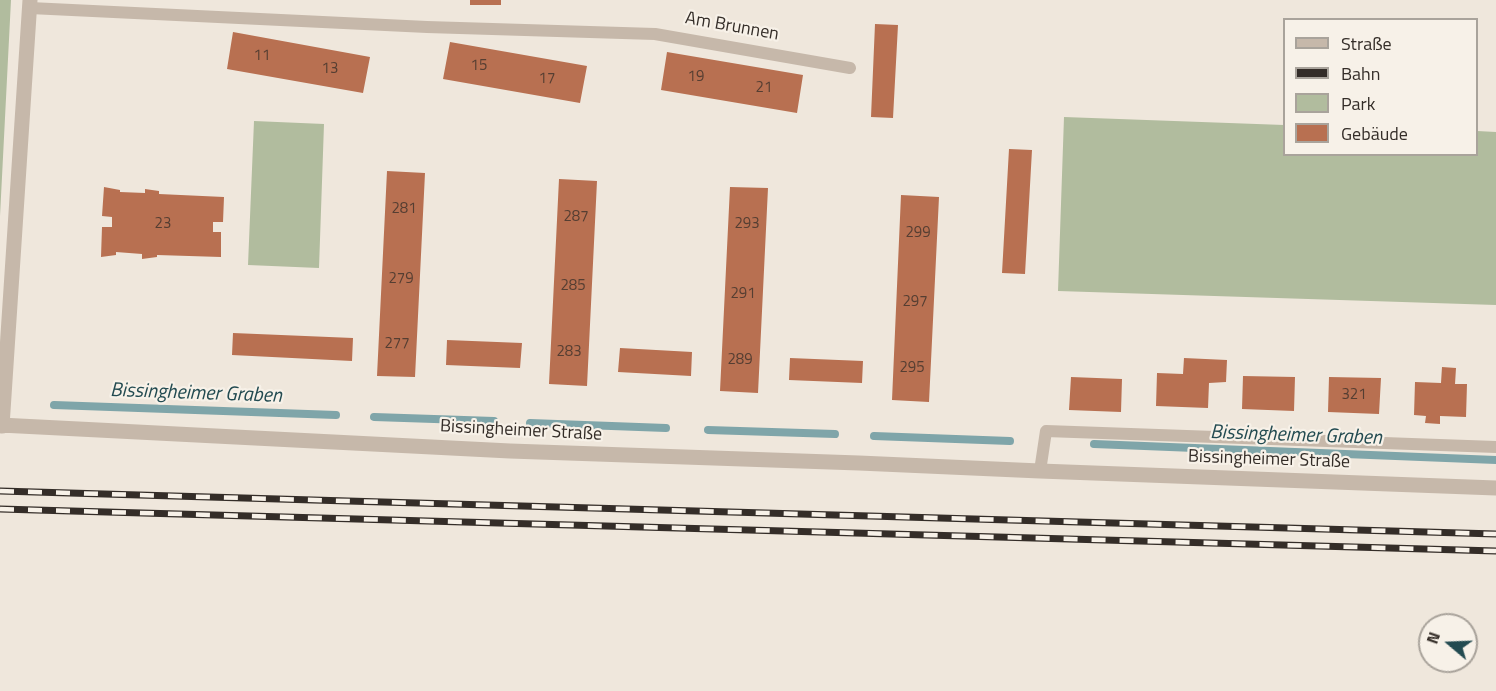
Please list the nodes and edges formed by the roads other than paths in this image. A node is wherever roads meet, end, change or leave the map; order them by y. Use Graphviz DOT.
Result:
graph roads {
  1 [pos="30,4"];
  2 [pos="850,68"];
  3 [pos="1,425"];
  4 [pos="1496,447"];
  5 [pos="1040,471"];
  6 [pos="1496,488"];
  1 -- 2 [label="lane, Am Brunnen"];
  1 -- 3 [label="street, Am Brunnen"];
  3 -- 5 [label="street, Bissingheimer Straße"];
  4 -- 5 [label="lane, Bissingheimer Straße"];
  5 -- 6 [label="street, Bissingheimer Straße"];
}
